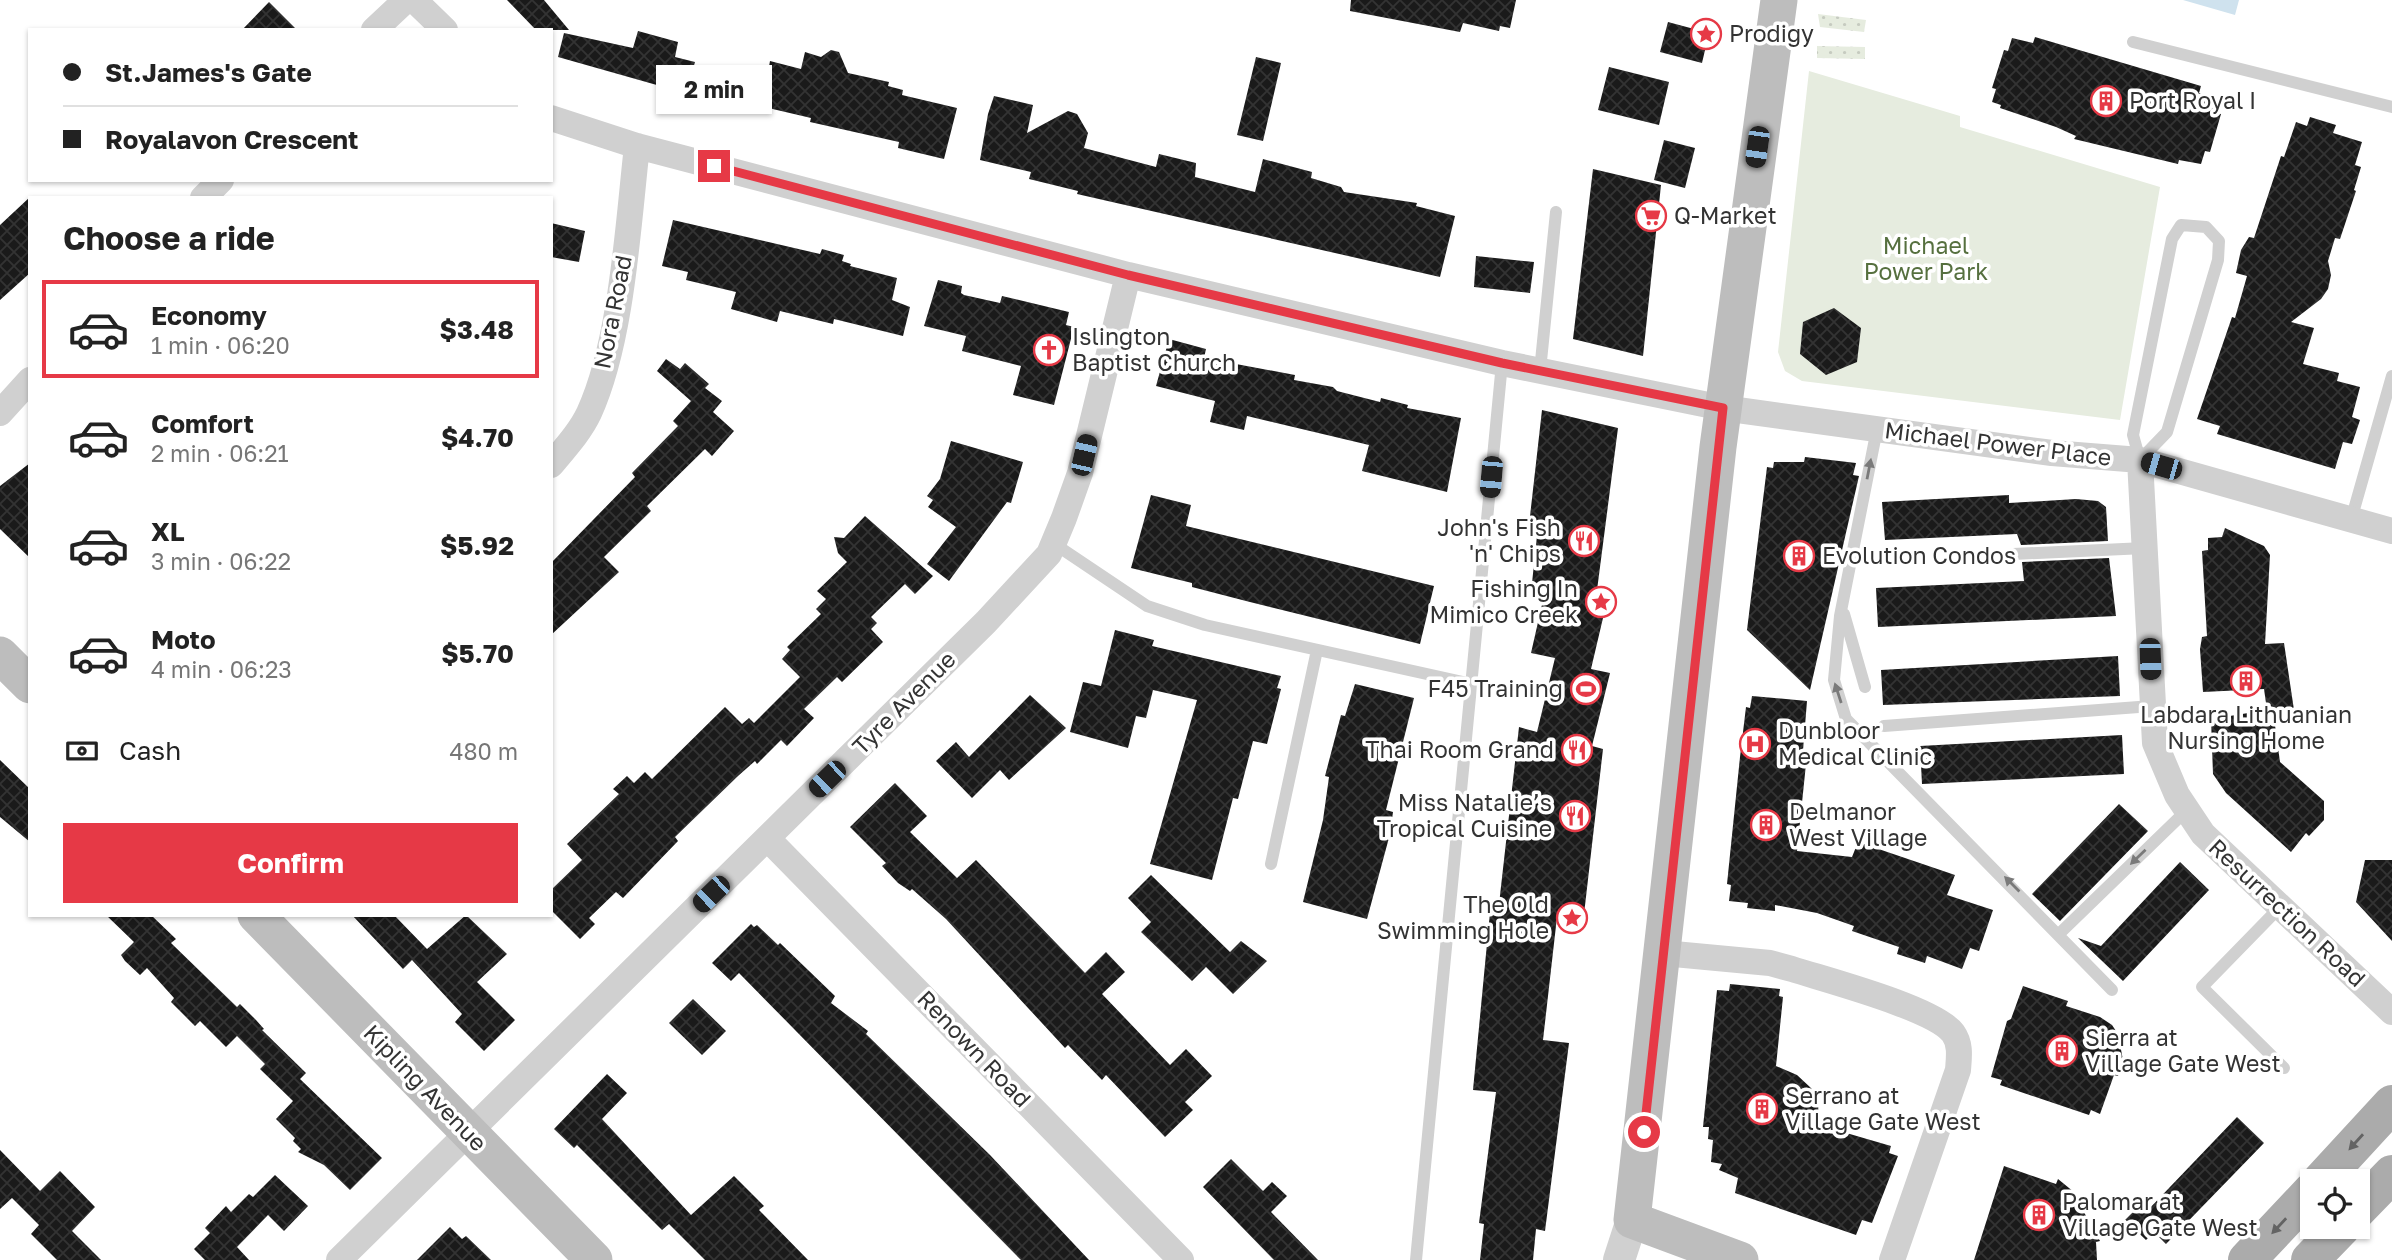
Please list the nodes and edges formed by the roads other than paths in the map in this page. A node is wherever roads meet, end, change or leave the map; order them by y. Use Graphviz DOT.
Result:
graph roads {
  1 [pos="405,0"];
  2 [pos="414,0"];
  3 [pos="1777,0"];
  4 [pos="376,28"];
  5 [pos="443,28"];
  6 [pos="2133,42"];
  7 [pos="2392,107"];
  8 [pos="553,119"];
  9 [pos="637,146"];
  10 [pos="218,182"];
  11 [pos="205,196"];
  12 [pos="1556,212"];
  13 [pos="1128,275"];
  14 [pos="1502,363"];
  15 [pos="1540,371"];
  16 [pos="2392,376"];
  17 [pos="28,382"];
  18 [pos="1723,408"];
  19 [pos="0,413"];
  20 [pos="1877,429"];
  21 [pos="2140,460"];
  22 [pos="553,462"];
  23 [pos="2351,520"];
  24 [pos="2392,531"];
  25 [pos="1054,543"];
  26 [pos="2146,548"];
  27 [pos="2013,554"];
  28 [pos="1842,607"];
  29 [pos="1317,650"];
  30 [pos="0,655"];
  31 [pos="28,683"];
  32 [pos="1472,684"];
  33 [pos="1865,687"];
  34 [pos="2152,706"];
  35 [pos="1884,726"];
  36 [pos="2187,810"];
  37 [pos="767,838"];
  38 [pos="1271,864"];
  39 [pos="2281,906"];
  40 [pos="258,917"];
  41 [pos="2060,933"];
  42 [pos="1663,953"];
  43 [pos="2112,990"];
  44 [pos="2392,1012"];
  45 [pos="2284,1068"];
  46 [pos="2392,1104"];
  47 [pos="468,1132"];
  48 [pos="2332,1169"];
  49 [pos="2392,1174"];
  50 [pos="2370,1197"];
  51 [pos="2300,1204"];
  52 [pos="1632,1220"];
  53 [pos="2330,1239"];
  54 [pos="339,1260"];
  55 [pos="594,1260"];
  56 [pos="1181,1260"];
  57 [pos="1416,1260"];
  58 [pos="1619,1260"];
  59 [pos="1740,1260"];
  60 [pos="1892,1260"];
  61 [pos="2247,1260"];
  62 [pos="2310,1260"];
  1 -- 4 [label="street"];
  2 -- 5 [label="street"];
  3 -- 18 [label="main road"];
  6 -- 7 [label="lane"];
  8 -- 9 [label="street, Michael Power Place"];
  9 -- 13 [label="street, Michael Power Place"];
  9 -- 22 [label="street, Nora Road"];
  10 -- 11 [label="street"];
  12 -- 15 [label="lane"];
  13 -- 14 [label="street, Michael Power Place"];
  13 -- 25 [label="street, Tyre Avenue"];
  14 -- 15 [label="street, Michael Power Place"];
  14 -- 32 [label="lane"];
  15 -- 18 [label="street, Michael Power Place"];
  16 -- 23 [label="lane"];
  17 -- 19 [label="street"];
  18 -- 20 [label="street, Michael Power Place"];
  18 -- 42 [label="main road"];
  20 -- 21 [label="street, Michael Power Place"];
  28 -- 20 [label="lane, one-way"];
  21 -- 21 [label="lane"];
  21 -- 23 [label="street, Michael Power Place"];
  21 -- 26 [label="street, Resurrection Road"];
  23 -- 24 [label="street, Michael Power Place"];
  25 -- 29 [label="lane"];
  25 -- 37 [label="street, Tyre Avenue"];
  26 -- 27 [label="lane"];
  26 -- 34 [label="street, Resurrection Road"];
  28 -- 33 [label="lane"];
  41 -- 28 [label="lane, one-way"];
  29 -- 32 [label="lane"];
  29 -- 38 [label="lane"];
  30 -- 31 [label="main road"];
  32 -- 57 [label="lane"];
  34 -- 35 [label="lane"];
  34 -- 36 [label="street, Resurrection Road"];
  36 -- 39 [label="street, Resurrection Road"];
  36 -- 41 [label="lane, one-way"];
  37 -- 47 [label="street, Tyre Avenue"];
  37 -- 56 [label="street, Renown Road"];
  39 -- 44 [label="street, Resurrection Road"];
  39 -- 45 [label="lane"];
  40 -- 47 [label="main road, Kipling Avenue"];
  41 -- 43 [label="lane"];
  42 -- 52 [label="main road"];
  42 -- 60 [label="street"];
  46 -- 48 [label="main road, one-way"];
  47 -- 54 [label="street, Tyre Avenue"];
  47 -- 55 [label="main road, Kipling Avenue"];
  49 -- 50 [label="main road"];
  51 -- 61 [label="main road, one-way"];
  52 -- 58 [label="street"];
  52 -- 59 [label="main road"];
  53 -- 62 [label="main road"];
}
